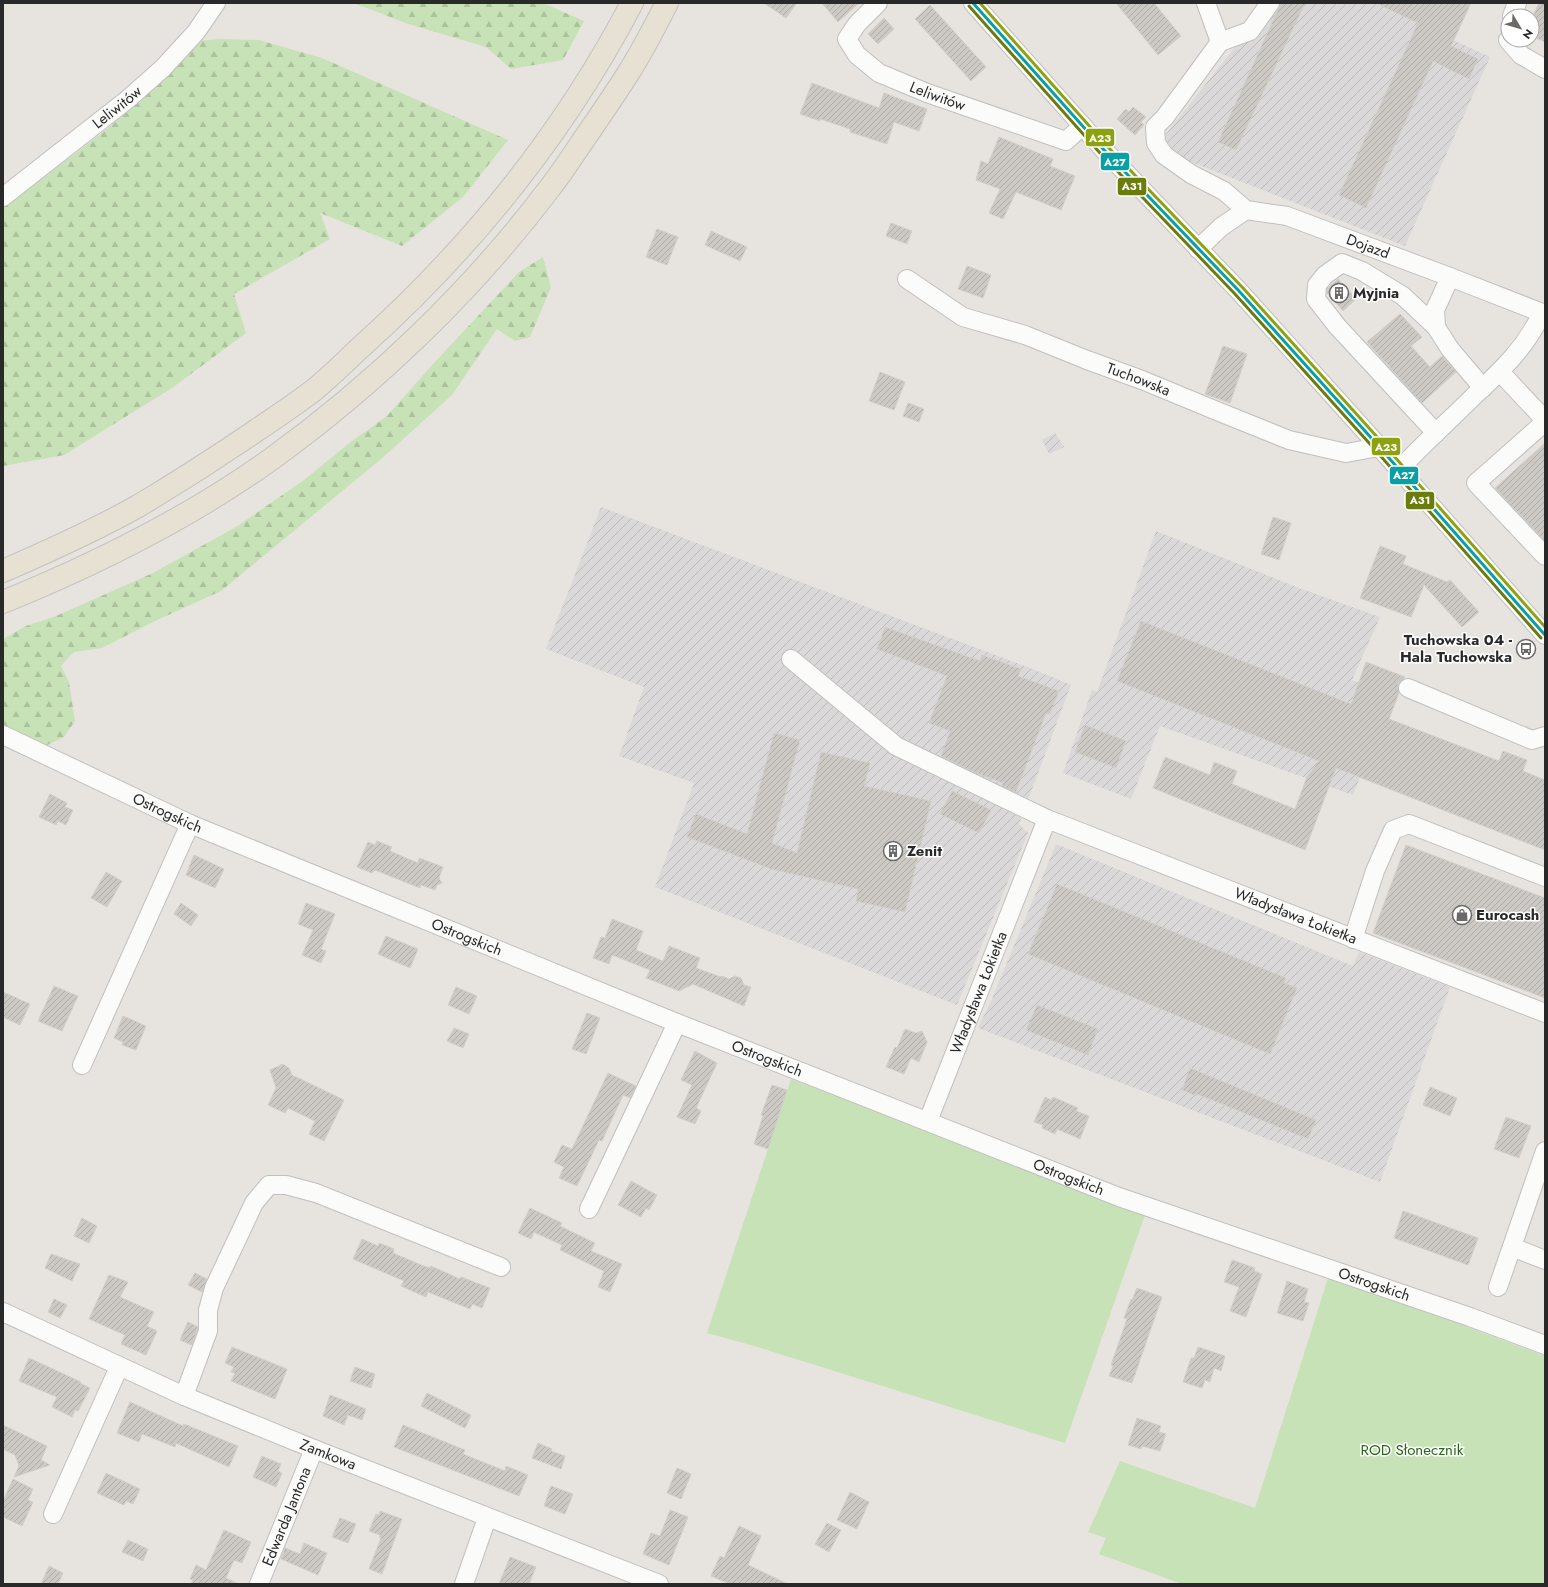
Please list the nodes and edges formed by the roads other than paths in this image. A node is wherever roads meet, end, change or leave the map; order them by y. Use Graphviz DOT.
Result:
graph roads {
  1 [pos="216,3"];
  2 [pos="632,3"];
  3 [pos="667,3"];
  4 [pos="878,3"];
  5 [pos="973,3"];
  6 [pos="1206,3"];
  7 [pos="1270,3"];
  8 [pos="1220,42"];
  9 [pos="1514,48"];
  10 [pos="1545,69"];
  11 [pos="1082,126"];
  12 [pos="3,196"];
  13 [pos="1246,210"];
  14 [pos="1198,249"];
  15 [pos="1450,277"];
  16 [pos="907,279"];
  17 [pos="1543,314"];
  18 [pos="1436,327"];
  19 [pos="1500,372"];
  20 [pos="1483,388"];
  21 [pos="1545,421"];
  22 [pos="1436,433"];
  23 [pos="1380,447"];
  24 [pos="1399,470"];
  25 [pos="1545,556"];
  26 [pos="3,571"];
  27 [pos="3,602"];
  28 [pos="1545,635"];
  29 [pos="791,659"];
  30 [pos="1408,688"];
  31 [pos="3,735"];
  32 [pos="1545,736"];
  33 [pos="1047,819"];
  34 [pos="190,824"];
  35 [pos="1545,877"];
  36 [pos="1353,939"];
  37 [pos="1545,1013"];
  38 [pos="677,1023"];
  39 [pos="82,1064"];
  40 [pos="928,1121"];
  41 [pos="1545,1151"];
  42 [pos="589,1208"];
  43 [pos="1512,1247"];
  44 [pos="1545,1260"];
  45 [pos="501,1267"];
  46 [pos="1498,1287"];
  47 [pos="3,1312"];
  48 [pos="1545,1345"];
  49 [pos="119,1367"];
  50 [pos="184,1396"];
  51 [pos="314,1449"];
  52 [pos="53,1514"];
  53 [pos="487,1518"];
  54 [pos="259,1584"];
  55 [pos="464,1584"];
  56 [pos="659,1584"];
  1 -- 12 [label="street, Leliwitów"];
  2 -- 26 [label="main road"];
  3 -- 27 [label="main road"];
  4 -- 11 [label="street, Leliwitów"];
  5 -- 11 [label="street"];
  6 -- 8 [label="street"];
  7 -- 8 [label="street"];
  8 -- 13 [label="street"];
  9 -- 10 [label="street"];
  11 -- 14 [label="street"];
  13 -- 14 [label="street"];
  13 -- 15 [label="street, Dojazd"];
  14 -- 23 [label="street"];
  15 -- 17 [label="street, Dojazd"];
  15 -- 18 [label="street"];
  16 -- 23 [label="street, Tuchowska"];
  17 -- 19 [label="street"];
  18 -- 20 [label="street"];
  18 -- 22 [label="street"];
  19 -- 20 [label="street"];
  19 -- 21 [label="street"];
  20 -- 22 [label="street"];
  21 -- 25 [label="street"];
  22 -- 24 [label="street"];
  23 -- 24 [label="street"];
  24 -- 28 [label="street"];
  29 -- 33 [label="street, Władysława Łokietka"];
  30 -- 32 [label="street"];
  31 -- 34 [label="street, Ostrogskich"];
  33 -- 36 [label="street, Władysława Łokietka"];
  33 -- 40 [label="street, Władysława Łokietka"];
  34 -- 38 [label="street, Ostrogskich"];
  34 -- 39 [label="street"];
  35 -- 36 [label="street"];
  36 -- 37 [label="street, Władysława Łokietka"];
  38 -- 40 [label="street, Ostrogskich"];
  38 -- 42 [label="street"];
  40 -- 48 [label="street, Ostrogskich"];
  41 -- 43 [label="street"];
  43 -- 44 [label="street"];
  43 -- 46 [label="street"];
  45 -- 50 [label="street"];
  47 -- 49 [label="street, Zamkowa"];
  49 -- 50 [label="street, Zamkowa"];
  49 -- 52 [label="street"];
  50 -- 51 [label="street, Zamkowa"];
  51 -- 53 [label="street, Zamkowa"];
  51 -- 54 [label="street, Edwarda Jantona"];
  53 -- 55 [label="street"];
  53 -- 56 [label="street, Zamkowa"];
}
